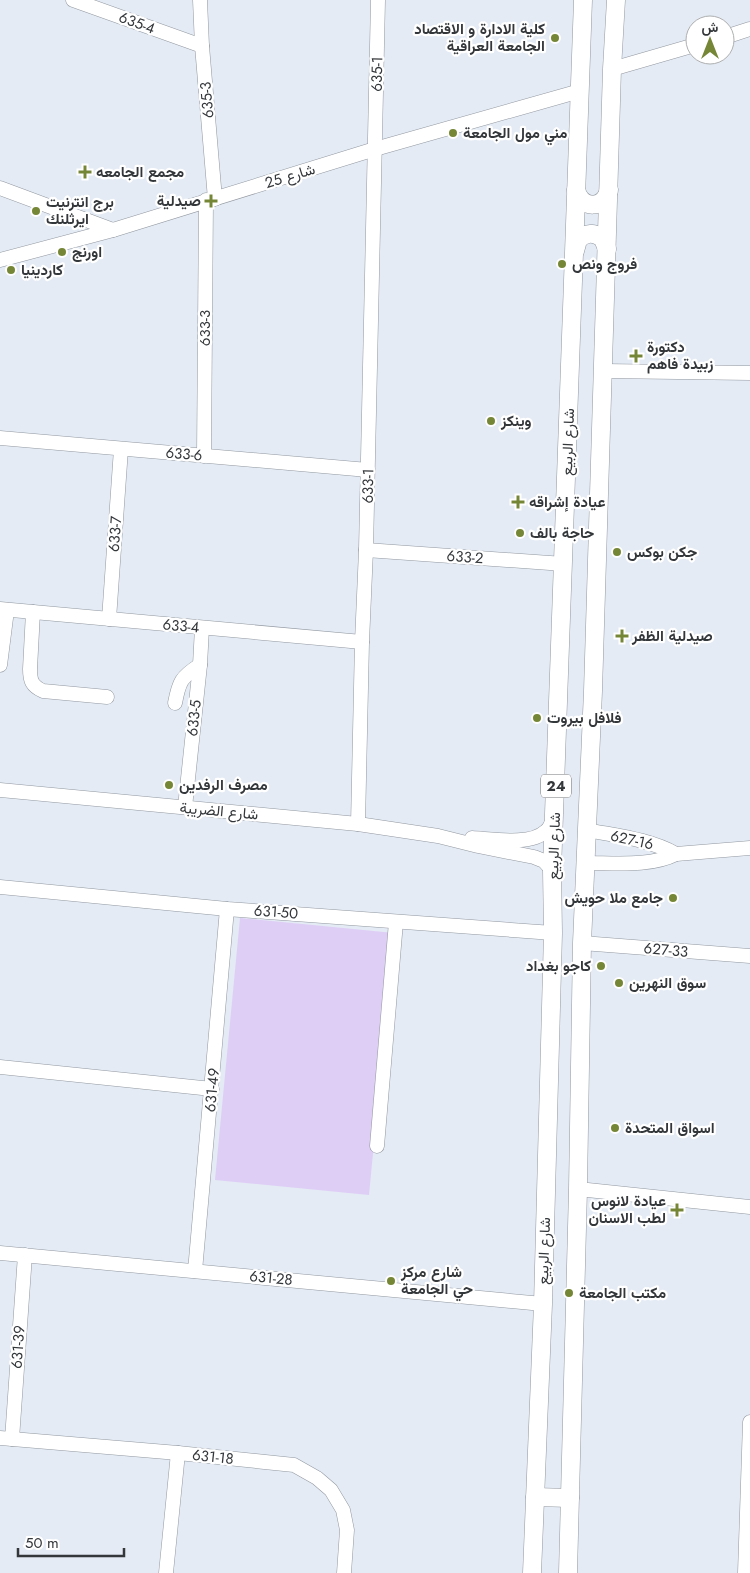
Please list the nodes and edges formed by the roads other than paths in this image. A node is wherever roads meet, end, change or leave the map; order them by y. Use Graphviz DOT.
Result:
graph roads {
  1 [pos="72,0"];
  2 [pos="200,0"];
  3 [pos="378,0"];
  4 [pos="583,0"];
  5 [pos="616,0"];
  6 [pos="750,29"];
  7 [pos="735,33"];
  8 [pos="202,46"];
  9 [pos="685,48"];
  10 [pos="612,69"];
  11 [pos="580,90"];
  12 [pos="375,149"];
  13 [pos="0,188"];
  14 [pos="576,190"];
  15 [pos="609,190"];
  16 [pos="210,200"];
  17 [pos="114,230"];
  18 [pos="607,249"];
  19 [pos="574,251"];
  20 [pos="0,260"];
  21 [pos="604,371"];
  22 [pos="750,373"];
  23 [pos="0,438"];
  24 [pos="121,449"];
  25 [pos="204,456"];
  26 [pos="368,470"];
  27 [pos="366,550"];
  28 [pos="564,564"];
  29 [pos="3,610"];
  30 [pos="32,612"];
  31 [pos="108,619"];
  32 [pos="202,628"];
  33 [pos="362,642"];
  34 [pos="0,665"];
  35 [pos="200,665"];
  36 [pos="107,697"];
  37 [pos="175,703"];
  38 [pos="0,790"];
  39 [pos="185,808"];
  40 [pos="554,817"];
  41 [pos="358,824"];
  42 [pos="587,830"];
  43 [pos="438,836"];
  44 [pos="750,848"];
  45 [pos="676,854"];
  46 [pos="586,863"];
  47 [pos="552,870"];
  48 [pos="0,887"];
  49 [pos="227,909"];
  50 [pos="396,922"];
  51 [pos="553,932"];
  52 [pos="582,943"];
  53 [pos="750,956"];
  54 [pos="0,1067"];
  55 [pos="212,1089"];
  56 [pos="377,1146"];
  57 [pos="578,1189"];
  58 [pos="750,1207"];
  59 [pos="0,1253"];
  60 [pos="25,1255"];
  61 [pos="196,1271"];
  62 [pos="543,1304"];
  63 [pos="750,1422"];
  64 [pos="6,1438"];
  65 [pos="178,1453"];
  66 [pos="535,1498"];
  67 [pos="570,1498"];
  68 [pos="166,1573"];
  69 [pos="344,1573"];
  70 [pos="532,1573"];
  71 [pos="568,1573"];
  72 [pos="745,1573"];
  1 -- 8 [label="street, 635-4"];
  2 -- 8 [label="street, 635-3"];
  3 -- 12 [label="street, 635-1"];
  4 -- 11 [label="main road, شارع الربيع / 24"];
  5 -- 10 [label="main road, 24"];
  6 -- 7 [label="street"];
  8 -- 16 [label="street, 635-3"];
  9 -- 10 [label="street"];
  10 -- 15 [label="main road, 24"];
  11 -- 12 [label="street, شارع 25"];
  11 -- 14 [label="main road, شارع الربيع / 24"];
  12 -- 16 [label="street, شارع 25"];
  12 -- 26 [label="street, 633-1"];
  13 -- 17 [label="street"];
  14 -- 15 [label="main road"];
  14 -- 19 [label="main road, شارع الربيع / 24"];
  15 -- 18 [label="main road, 24"];
  16 -- 17 [label="street, شارع 25"];
  16 -- 25 [label="street, 633-3"];
  17 -- 20 [label="street, شارع 25"];
  18 -- 19 [label="main road"];
  18 -- 21 [label="main road, 24"];
  19 -- 28 [label="main road, شارع الربيع / 24"];
  21 -- 22 [label="street"];
  21 -- 42 [label="main road, 24"];
  23 -- 24 [label="street, 633-6"];
  24 -- 25 [label="street, 633-6"];
  24 -- 31 [label="street, 633-7"];
  25 -- 26 [label="street, 633-6"];
  26 -- 27 [label="street, 633-1"];
  27 -- 28 [label="street, 633-2"];
  27 -- 33 [label="street, 633-1"];
  28 -- 40 [label="main road, شارع الربيع / 24"];
  29 -- 30 [label="street, 633-4"];
  29 -- 34 [label="street"];
  30 -- 31 [label="street, 633-4"];
  30 -- 36 [label="street"];
  31 -- 32 [label="street, 633-4"];
  32 -- 33 [label="street, 633-4"];
  32 -- 35 [label="street, 633-5"];
  33 -- 41 [label="street, 633-1"];
  35 -- 37 [label="street"];
  35 -- 39 [label="street, 633-5"];
  38 -- 39 [label="street, شارع الضريبة"];
  39 -- 41 [label="street, شارع الضريبة"];
  40 -- 43 [label="street, شارع الضريبة"];
  40 -- 47 [label="main road, شارع الربيع / 24"];
  41 -- 43 [label="street, شارع الضريبة"];
  42 -- 45 [label="street, 627-16"];
  42 -- 46 [label="main road, 24"];
  43 -- 47 [label="street, شارع الضريبة"];
  44 -- 45 [label="street, 627-16"];
  45 -- 46 [label="street, 627-16"];
  46 -- 52 [label="main road, 24"];
  47 -- 51 [label="main road, شارع الربيع / 24"];
  48 -- 49 [label="street, 631-50"];
  49 -- 50 [label="street, 631-50"];
  49 -- 55 [label="street, 631-49"];
  50 -- 51 [label="street, 631-50"];
  50 -- 56 [label="street"];
  51 -- 62 [label="main road, شارع الربيع / 24"];
  52 -- 53 [label="street, 627-33"];
  52 -- 57 [label="main road, 24"];
  54 -- 55 [label="street"];
  55 -- 61 [label="street, 631-49"];
  57 -- 58 [label="street"];
  57 -- 67 [label="main road, 24"];
  59 -- 60 [label="street, 631-28"];
  60 -- 61 [label="street, 631-28"];
  60 -- 64 [label="street, 631-39"];
  61 -- 62 [label="street, 631-28"];
  62 -- 66 [label="main road, شارع الربيع / 24"];
  63 -- 72 [label="street"];
  64 -- 65 [label="street, 631-18"];
  65 -- 68 [label="street"];
  65 -- 69 [label="street, 631-18"];
  66 -- 67 [label="main road"];
  66 -- 70 [label="main road, شارع الربيع / 24"];
  67 -- 71 [label="main road, 24"];
}
